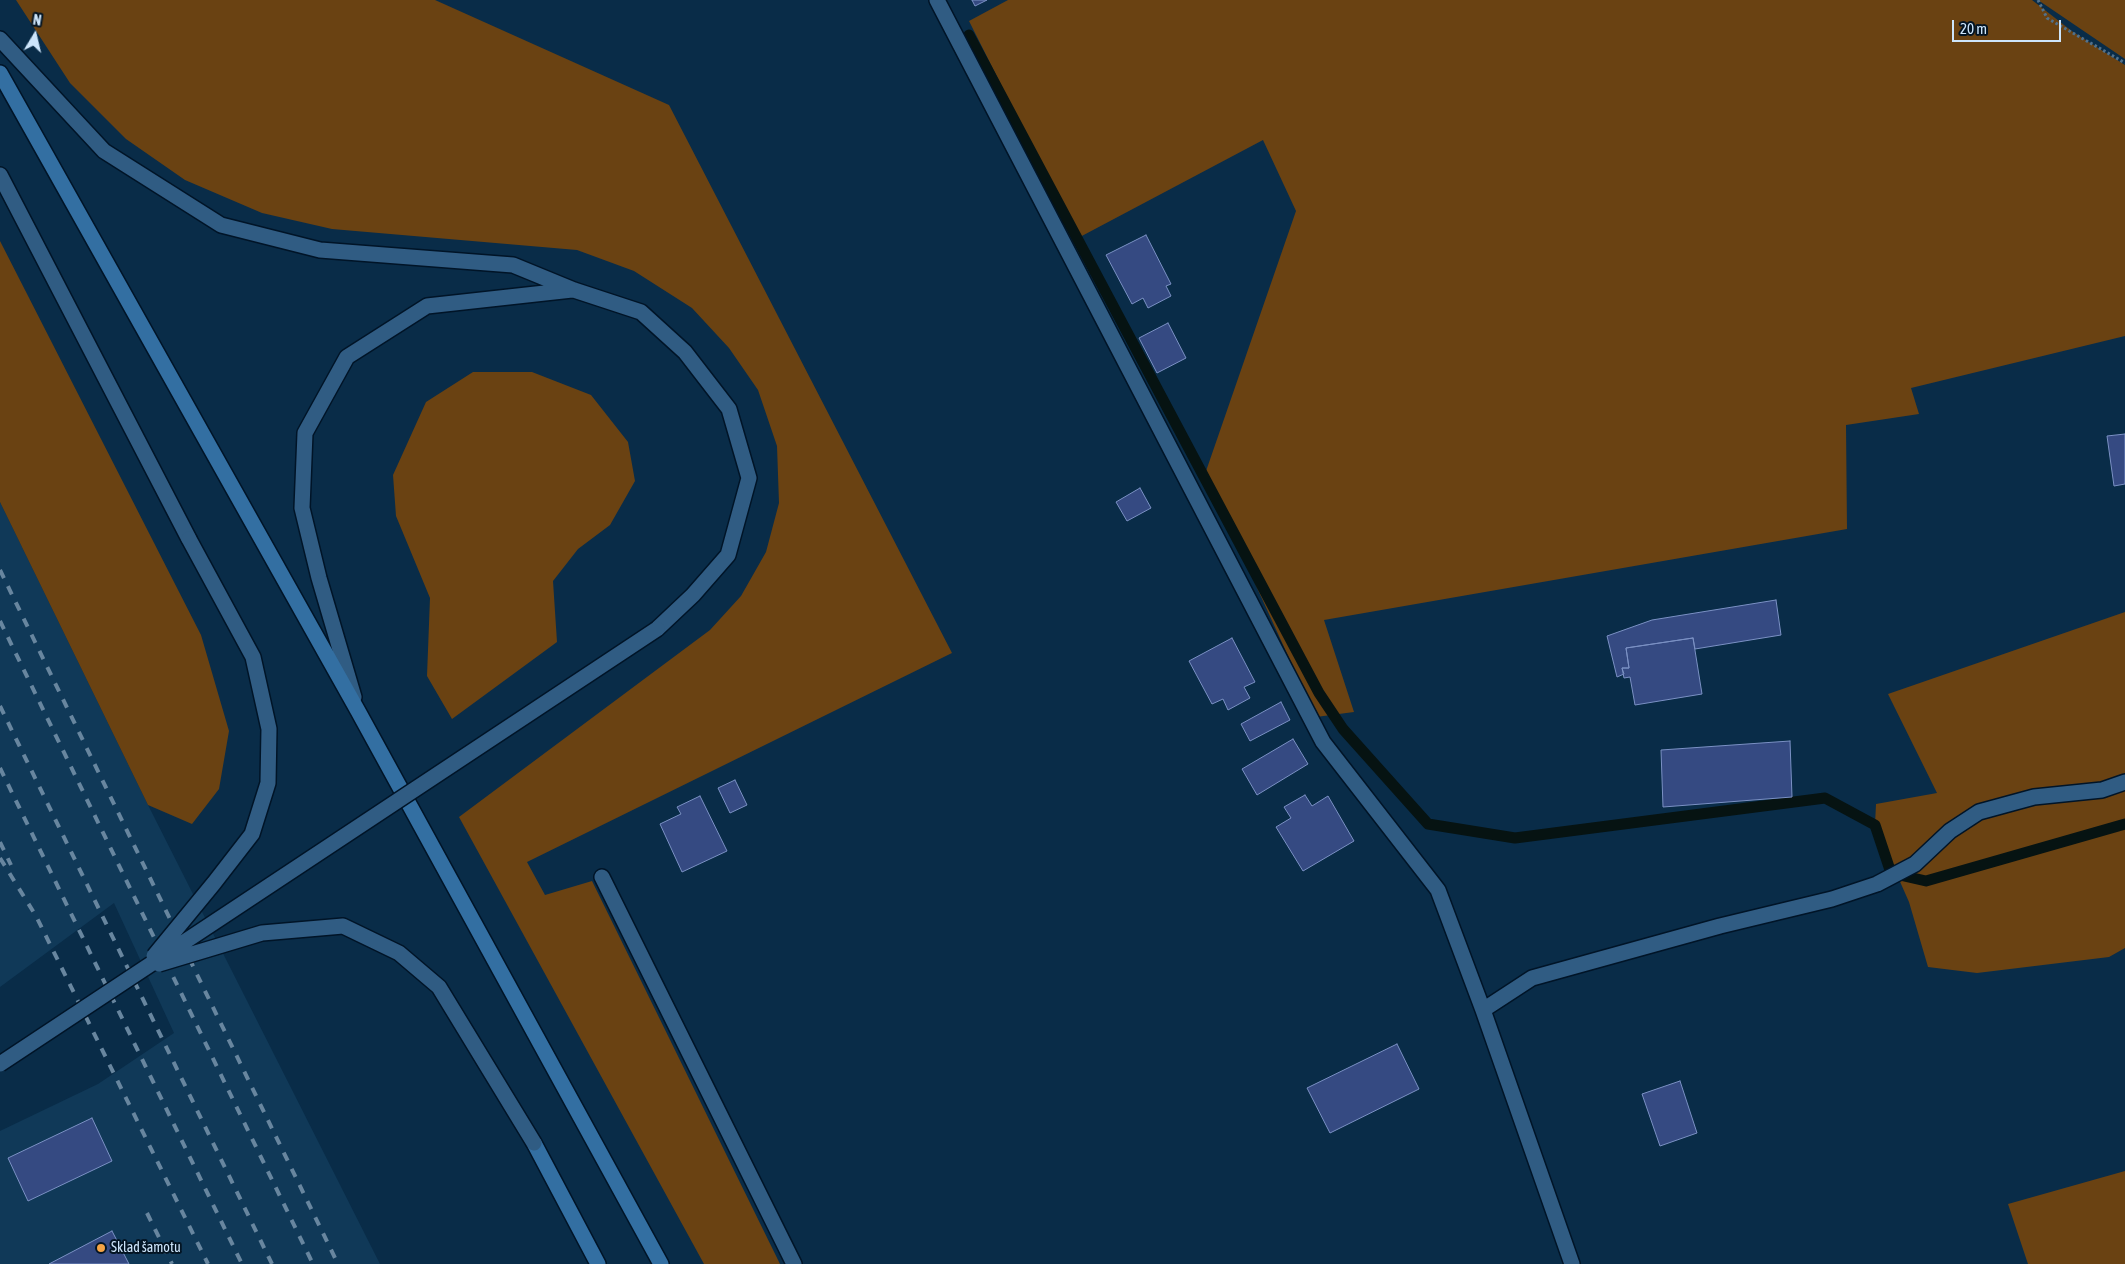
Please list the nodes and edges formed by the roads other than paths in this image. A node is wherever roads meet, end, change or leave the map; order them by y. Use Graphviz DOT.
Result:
graph roads {
  1 [pos="937,0"];
  2 [pos="0,39"];
  3 [pos="0,73"];
  4 [pos="0,175"];
  5 [pos="574,290"];
  6 [pos="358,711"];
  7 [pos="2125,782"];
  8 [pos="602,877"];
  9 [pos="143,969"];
  10 [pos="1483,1010"];
  11 [pos="0,1064"];
  12 [pos="534,1143"];
  13 [pos="598,1264"];
  14 [pos="661,1264"];
  15 [pos="794,1264"];
  16 [pos="1572,1264"];
  1 -- 10 [label="street"];
  2 -- 5 [label="street"];
  3 -- 6 [label="main road"];
  4 -- 9 [label="street, bridge"];
  5 -- 6 [label="street"];
  5 -- 9 [label="street, bridge"];
  6 -- 14 [label="main road"];
  7 -- 10 [label="street"];
  8 -- 15 [label="street"];
  9 -- 11 [label="street, bridge"];
  9 -- 12 [label="street, bridge"];
  10 -- 16 [label="street"];
  12 -- 13 [label="main road"];
}
